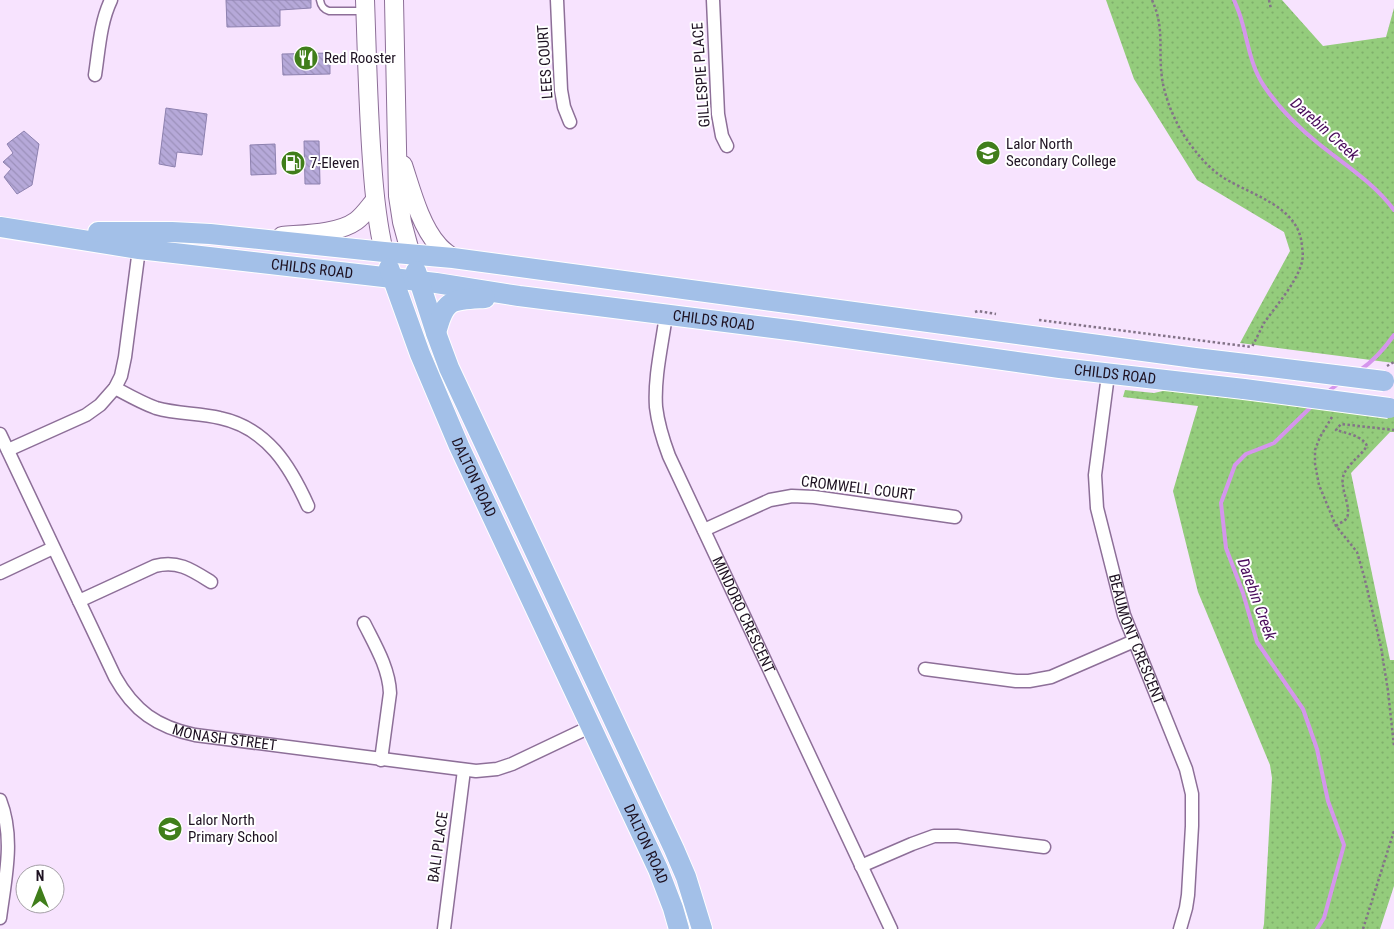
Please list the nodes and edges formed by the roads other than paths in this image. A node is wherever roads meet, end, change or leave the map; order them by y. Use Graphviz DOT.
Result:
graph roads {
  1 [pos="111,0"];
  2 [pos="320,0"];
  3 [pos="394,0"];
  4 [pos="557,0"];
  5 [pos="713,0"];
  6 [pos="365,5"];
  7 [pos="95,74"];
  8 [pos="570,122"];
  9 [pos="397,145"];
  10 [pos="727,146"];
  11 [pos="375,200"];
  12 [pos="0,227"];
  13 [pos="172,232"];
  14 [pos="249,238"];
  15 [pos="139,241"];
  16 [pos="384,252"];
  17 [pos="182,253"];
  18 [pos="411,255"];
  19 [pos="453,258"];
  20 [pos="392,278"];
  21 [pos="420,281"];
  22 [pos="669,287"];
  23 [pos="520,296"];
  24 [pos="666,315"];
  25 [pos="436,333"];
  26 [pos="1112,347"];
  27 [pos="1108,375"];
  28 [pos="1387,377"];
  29 [pos="115,388"];
  30 [pos="1392,408"];
  31 [pos="0,434"];
  32 [pos="8,450"];
  33 [pos="308,506"];
  34 [pos="955,517"];
  35 [pos="704,530"];
  36 [pos="53,548"];
  37 [pos="0,573"];
  38 [pos="211,582"];
  39 [pos="79,601"];
  40 [pos="364,623"];
  41 [pos="1134,641"];
  42 [pos="925,669"];
  43 [pos="612,716"];
  44 [pos="592,726"];
  45 [pos="381,760"];
  46 [pos="464,770"];
  47 [pos="0,800"];
  48 [pos="1044,847"];
  49 [pos="861,866"];
  50 [pos="2,888"];
  51 [pos="0,918"];
  52 [pos="444,929"];
  53 [pos="679,929"];
  54 [pos="702,929"];
  55 [pos="891,929"];
  56 [pos="1180,929"];
  1 -- 7 [label="street"];
  2 -- 6 [label="lane"];
  3 -- 9 [label="main road, DALTON ROAD"];
  4 -- 8 [label="street, LEES COURT"];
  5 -- 10 [label="street, GILLESPIE PLACE"];
  6 -- 11 [label="main road, DALTON ROAD"];
  9 -- 18 [label="main road, DALTON ROAD"];
  9 -- 19 [label="main road"];
  11 -- 14 [label="main road"];
  11 -- 16 [label="main road, DALTON ROAD"];
  12 -- 15 [label="main road, CHILDS ROAD"];
  13 -- 14 [label="main road, CHILDS ROAD"];
  13 -- 15 [label="main road, CHILDS ROAD"];
  13 -- 17 [label="main road"];
  14 -- 16 [label="main road, CHILDS ROAD"];
  15 -- 17 [label="main road, CHILDS ROAD"];
  15 -- 29 [label="street"];
  16 -- 18 [label="main road, CHILDS ROAD"];
  16 -- 20 [label="main road, DALTON ROAD"];
  17 -- 20 [label="main road, CHILDS ROAD"];
  18 -- 19 [label="main road, CHILDS ROAD"];
  18 -- 21 [label="main road, DALTON ROAD"];
  19 -- 22 [label="main road, CHILDS ROAD"];
  20 -- 21 [label="main road, CHILDS ROAD"];
  20 -- 44 [label="main road, DALTON ROAD"];
  21 -- 23 [label="main road, CHILDS ROAD"];
  21 -- 25 [label="main road, DALTON ROAD"];
  22 -- 24 [label="main road, MINDORO CRESCENT"];
  22 -- 26 [label="main road, CHILDS ROAD"];
  23 -- 24 [label="main road, CHILDS ROAD"];
  23 -- 25 [label="main road"];
  24 -- 27 [label="main road, CHILDS ROAD"];
  24 -- 35 [label="street, MINDORO CRESCENT"];
  25 -- 43 [label="main road, DALTON ROAD"];
  26 -- 27 [label="main road, BEAUMONT CRESCENT"];
  26 -- 28 [label="main road, CHILDS ROAD, bridge"];
  27 -- 30 [label="main road, CHILDS ROAD, bridge"];
  27 -- 41 [label="street, BEAUMONT CRESCENT"];
  29 -- 32 [label="street"];
  29 -- 33 [label="street"];
  31 -- 32 [label="street, MONASH STREET"];
  32 -- 36 [label="street, MONASH STREET"];
  34 -- 35 [label="street, CROMWELL COURT"];
  35 -- 49 [label="street, MINDORO CRESCENT"];
  36 -- 37 [label="street"];
  36 -- 39 [label="street, MONASH STREET"];
  38 -- 39 [label="street"];
  39 -- 45 [label="street, MONASH STREET"];
  40 -- 45 [label="street"];
  41 -- 42 [label="street"];
  41 -- 56 [label="street, BEAUMONT CRESCENT"];
  43 -- 44 [label="main road, MONASH STREET"];
  43 -- 54 [label="main road, DALTON ROAD"];
  44 -- 46 [label="street, MONASH STREET"];
  44 -- 53 [label="main road, DALTON ROAD"];
  45 -- 46 [label="street, MONASH STREET"];
  46 -- 52 [label="street, BALI PLACE"];
  47 -- 50 [label="street"];
  48 -- 49 [label="street"];
  49 -- 55 [label="street, MINDORO CRESCENT"];
  50 -- 51 [label="street"];
}
